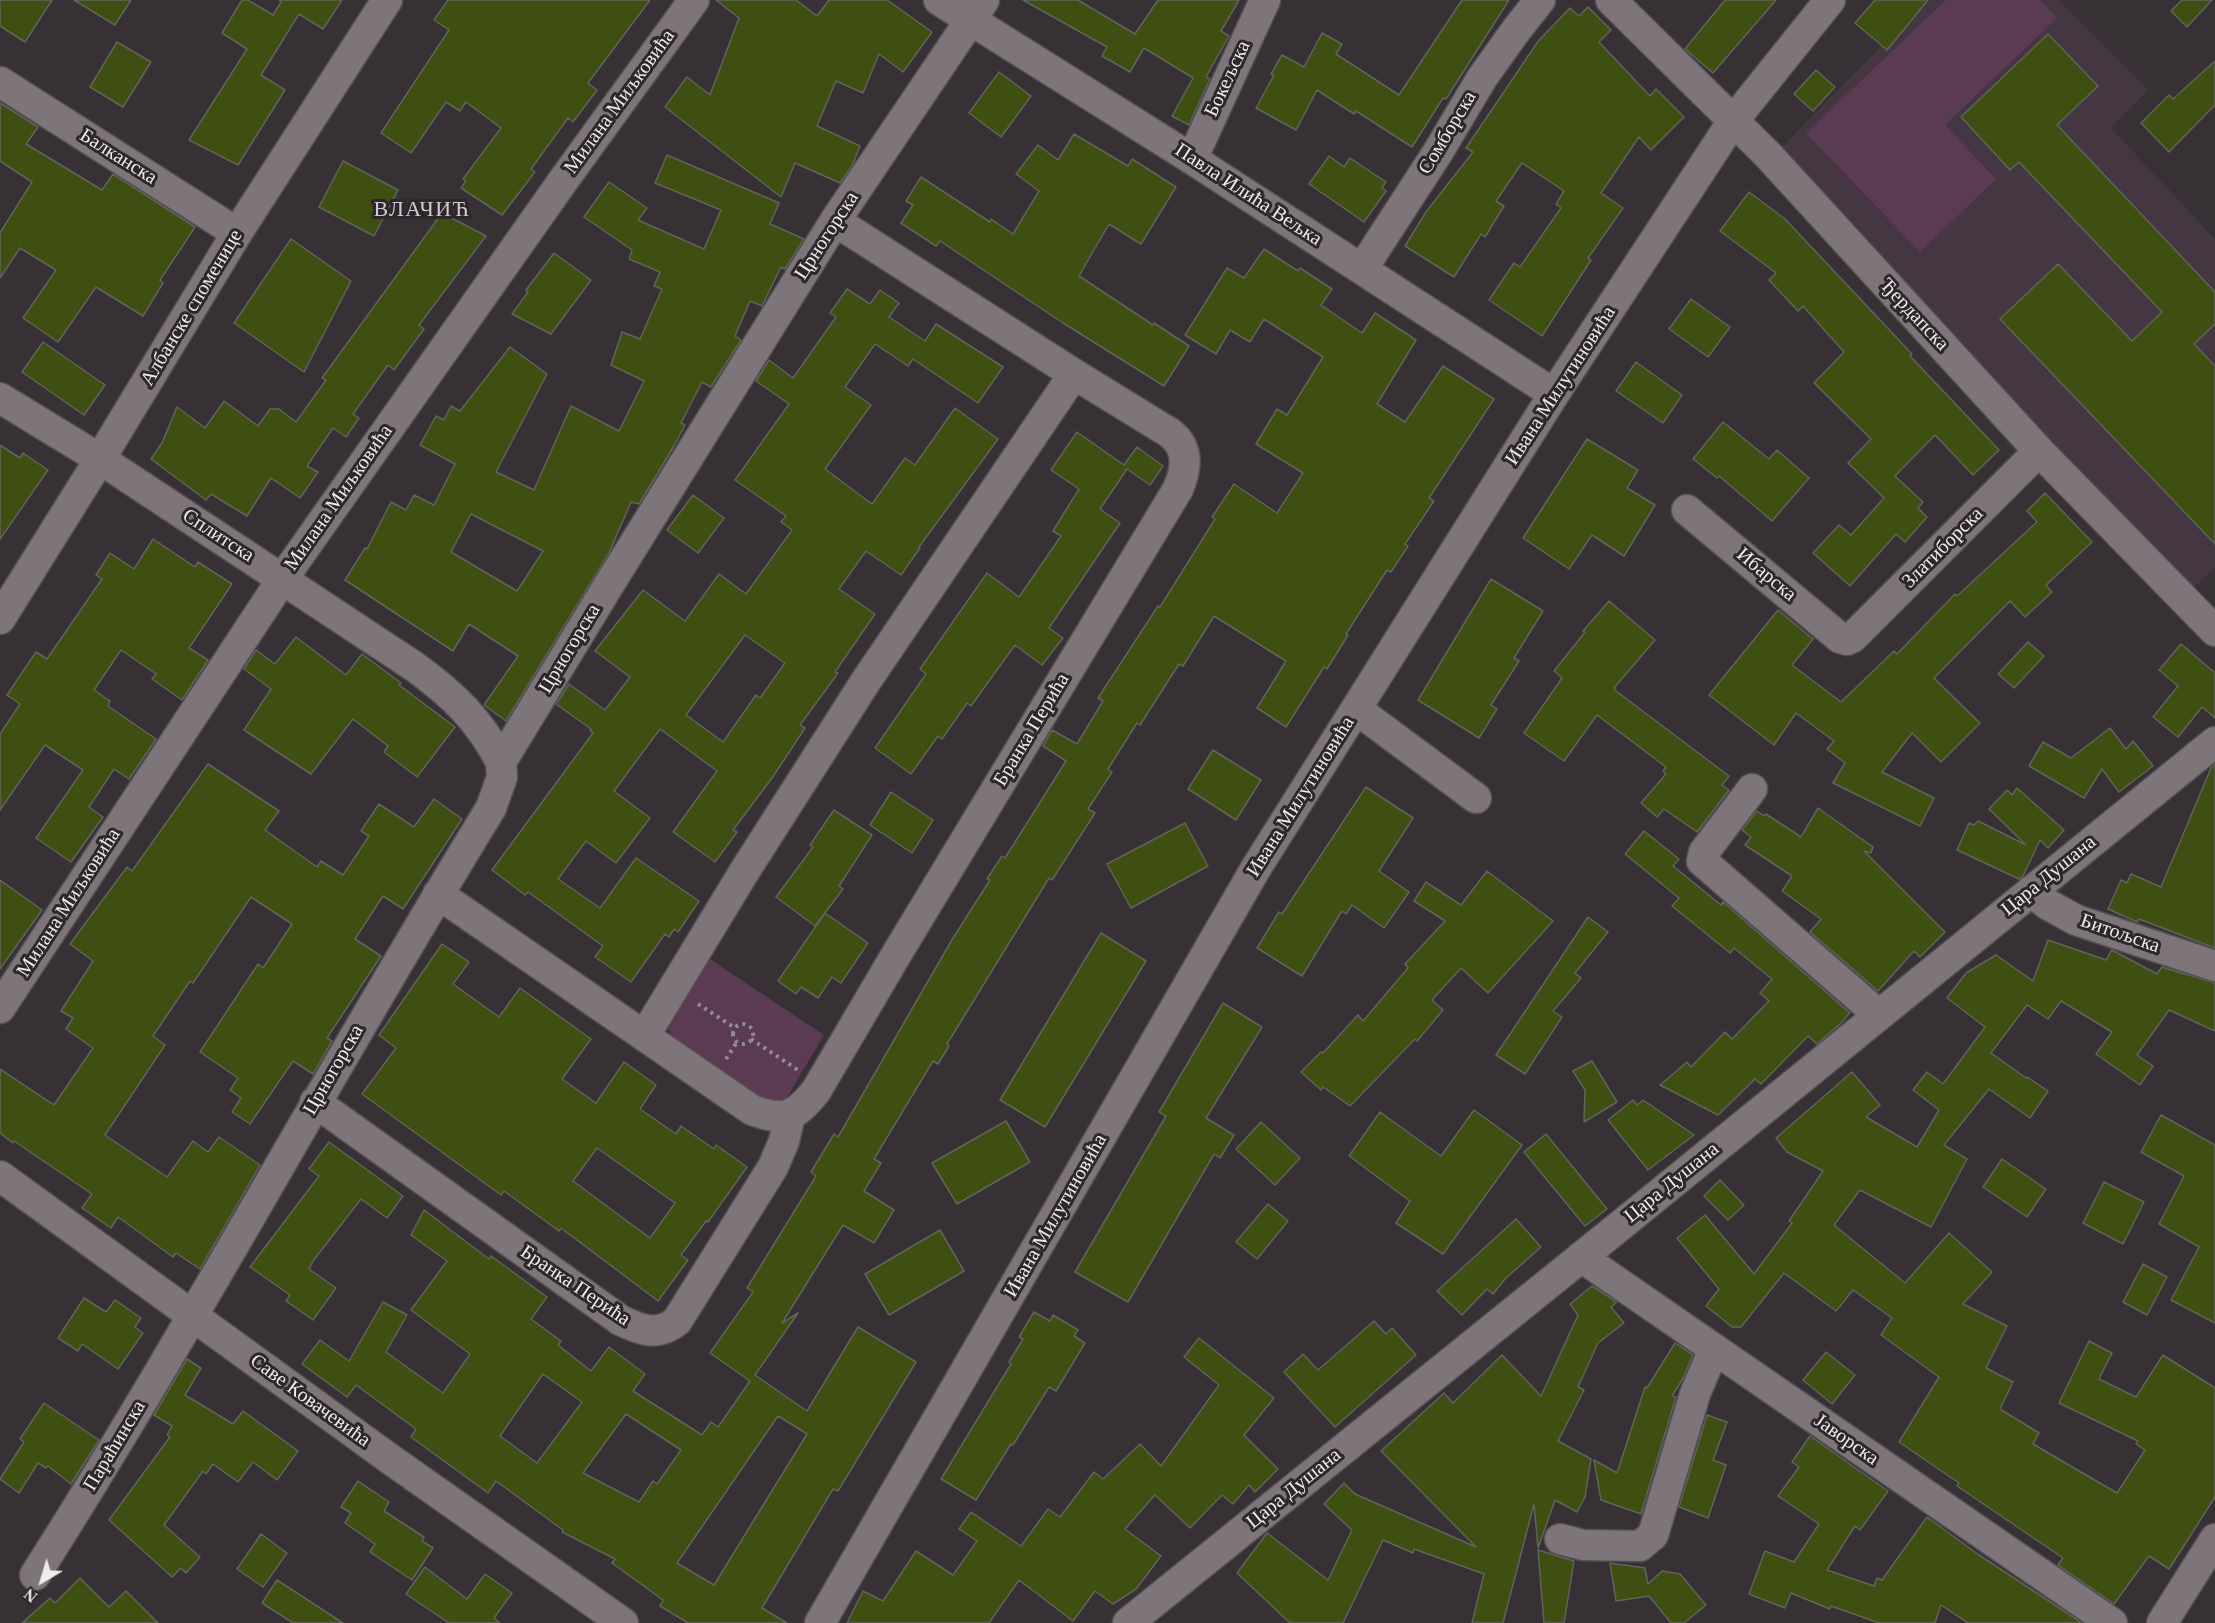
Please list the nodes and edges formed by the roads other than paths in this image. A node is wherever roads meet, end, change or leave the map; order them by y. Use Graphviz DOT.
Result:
graph roads {
  1 [pos="387,0"];
  2 [pos="694,0"];
  3 [pos="939,0"];
  4 [pos="1265,0"];
  5 [pos="1540,0"];
  6 [pos="1611,0"];
  7 [pos="1830,0"];
  8 [pos="978,10"];
  9 [pos="0,82"];
  10 [pos="1733,121"];
  11 [pos="1192,159"];
  12 [pos="836,221"];
  13 [pos="237,233"];
  14 [pos="1362,269"];
  15 [pos="1074,374"];
  16 [pos="1554,394"];
  17 [pos="0,398"];
  18 [pos="2039,451"];
  19 [pos="100,459"];
  20 [pos="1688,510"];
  21 [pos="283,578"];
  22 [pos="0,619"];
  23 [pos="2215,631"];
  24 [pos="1844,640"];
  25 [pos="1356,709"];
  26 [pos="2215,742"];
  27 [pos="501,762"];
  28 [pos="1752,789"];
  29 [pos="1476,798"];
  30 [pos="2031,891"];
  31 [pos="438,894"];
  32 [pos="2215,966"];
  33 [pos="0,1008"];
  34 [pos="1879,1015"];
  35 [pos="645,1035"];
  36 [pos="315,1102"];
  37 [pos="790,1115"];
  38 [pos="0,1176"];
  39 [pos="1581,1257"];
  40 [pos="194,1317"];
  41 [pos="1714,1349"];
  42 [pos="1560,1539"];
  43 [pos="2215,1539"];
  44 [pos="35,1575"];
  45 [pos="623,1623"];
  46 [pos="820,1623"];
  47 [pos="1128,1623"];
  48 [pos="2112,1623"];
  49 [pos="2163,1623"];
  1 -- 13 [label="street, Албанске споменице"];
  2 -- 21 [label="street, Милана Миљковића"];
  3 -- 8 [label="street, Павла Илића Вељка"];
  4 -- 11 [label="street, Бокељска"];
  5 -- 14 [label="street, Сомборска"];
  6 -- 10 [label="street, Ђердапска"];
  7 -- 10 [label="street, Ивана Милутиновића"];
  8 -- 11 [label="street, Павла Илића Вељка"];
  8 -- 12 [label="street, Црногорска"];
  9 -- 13 [label="street, Балканска"];
  10 -- 16 [label="street, Ивана Милутиновића"];
  10 -- 18 [label="street, Ђердапска"];
  11 -- 14 [label="street, Павла Илића Вељка"];
  12 -- 15 [label="street, Бранка Перића"];
  12 -- 27 [label="street, Црногорска"];
  13 -- 19 [label="street, Албанске споменице"];
  14 -- 16 [label="street, Павла Илића Вељка"];
  15 -- 35 [label="street"];
  15 -- 37 [label="street, Бранка Перића"];
  16 -- 25 [label="street, Ивана Милутиновића"];
  17 -- 19 [label="street, Сплитска"];
  18 -- 23 [label="street, Ђердапска"];
  18 -- 24 [label="street, Златиборска"];
  19 -- 21 [label="street, Сплитска"];
  19 -- 22 [label="street, Албанске споменице"];
  20 -- 24 [label="street, Ибарска"];
  21 -- 27 [label="street, Сплитска"];
  21 -- 33 [label="street, Милана Миљковића"];
  25 -- 29 [label="street"];
  25 -- 46 [label="street, Ивана Милутиновића"];
  26 -- 30 [label="street, Цара Душана"];
  27 -- 31 [label="street, Црногорска"];
  28 -- 34 [label="street"];
  30 -- 32 [label="street, Битољска"];
  30 -- 34 [label="street, Цара Душана"];
  31 -- 35 [label="street"];
  31 -- 36 [label="street, Црногорска"];
  34 -- 39 [label="street, Цара Душана"];
  35 -- 37 [label="street"];
  36 -- 37 [label="street, Бранка Перића"];
  36 -- 40 [label="street, Црногорска"];
  38 -- 40 [label="street, Саве Ковачевића"];
  39 -- 41 [label="street, Јаворска"];
  39 -- 47 [label="street, Цара Душана"];
  40 -- 44 [label="street, Параћинска"];
  40 -- 45 [label="street, Саве Ковачевића"];
  41 -- 42 [label="street"];
  41 -- 48 [label="street, Јаворска"];
  43 -- 49 [label="street"];
}
